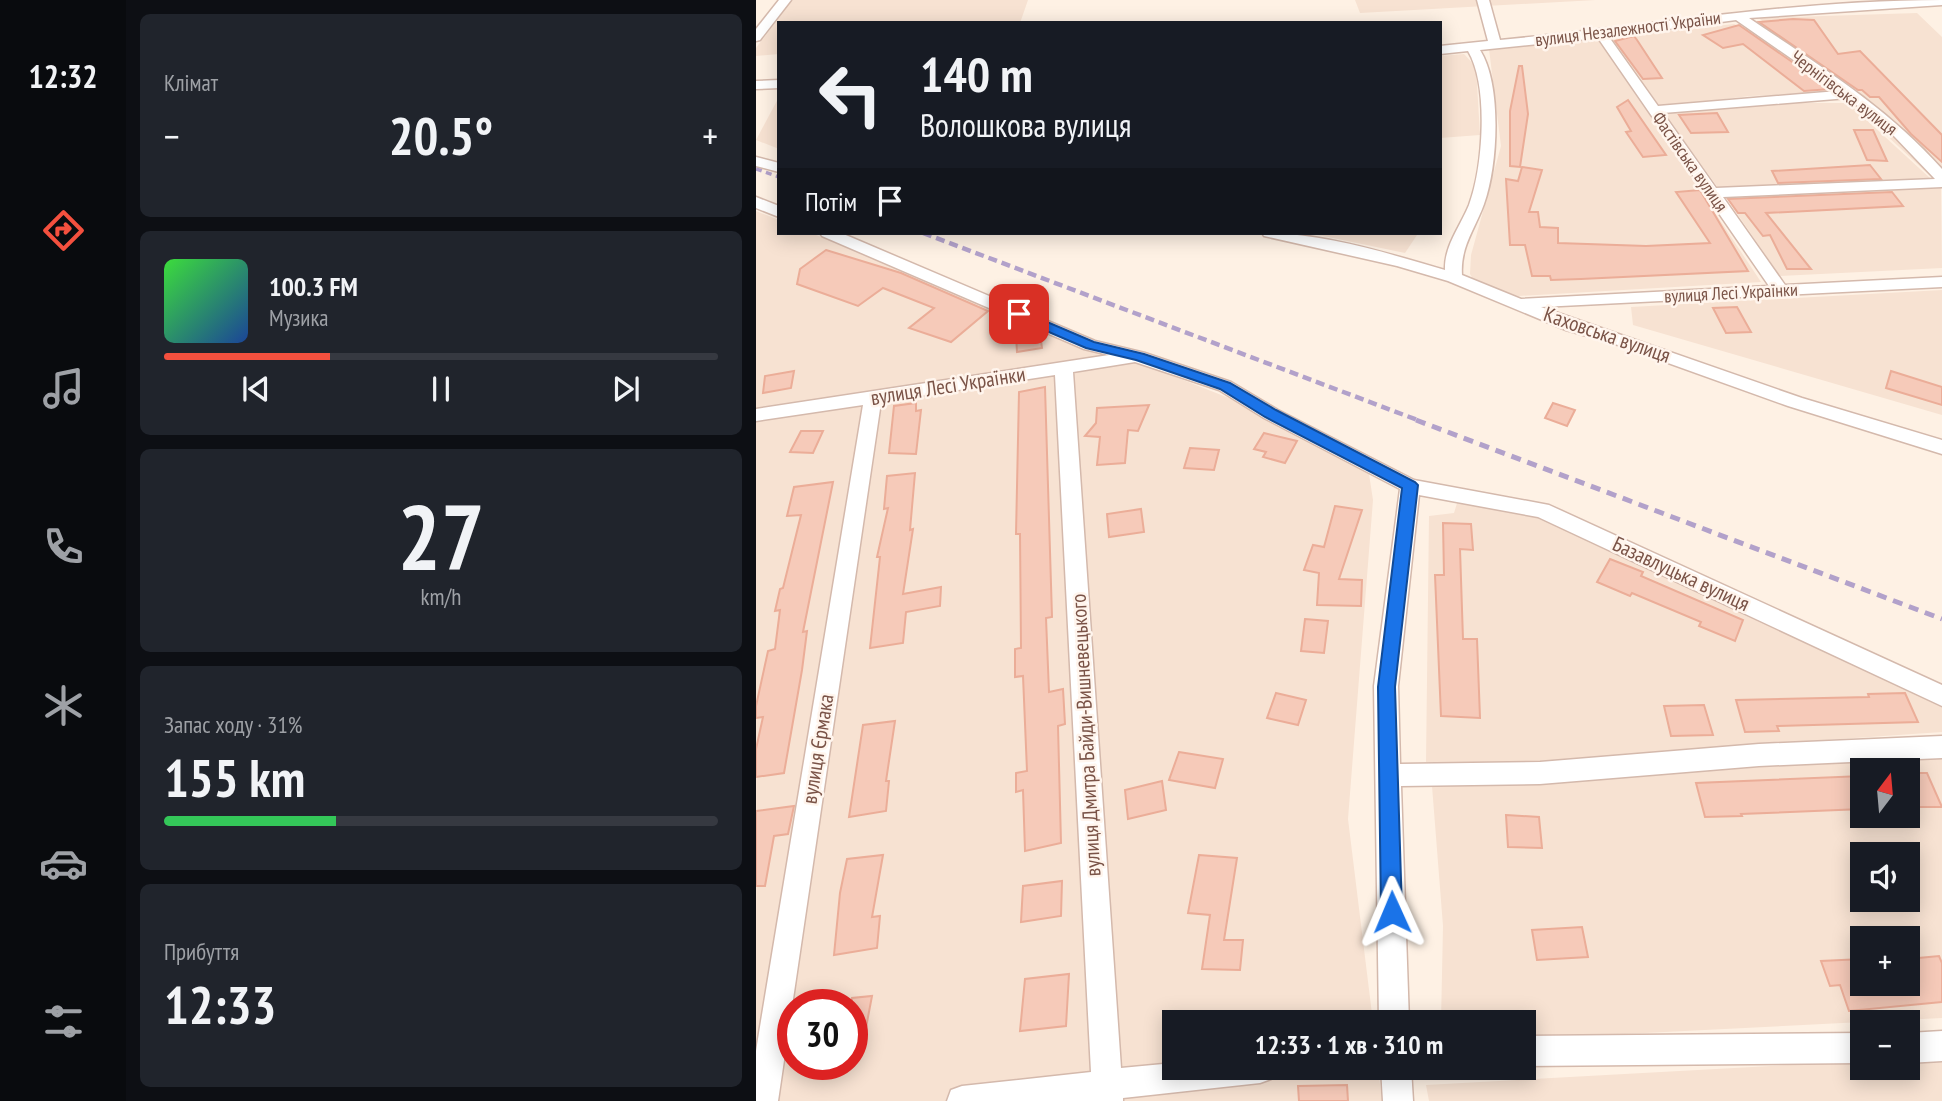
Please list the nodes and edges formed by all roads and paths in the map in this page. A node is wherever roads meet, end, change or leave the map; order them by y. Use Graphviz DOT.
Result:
graph roads {
  1 [pos="785,0"];
  2 [pos="1483,0"];
  3 [pos="1933,6"];
  4 [pos="1738,16"];
  5 [pos="1601,34"];
  6 [pos="756,37"];
  7 [pos="1495,45"];
  8 [pos="1474,48"];
  9 [pos="1442,50"];
  10 [pos="777,84"];
  11 [pos="756,85"];
  12 [pos="1850,94"];
  13 [pos="1653,110"];
  14 [pos="756,160"];
  15 [pos="777,167"];
  16 [pos="1942,180"];
  17 [pos="1712,193"];
  18 [pos="756,202"];
  19 [pos="777,211"];
  20 [pos="833,235"];
  21 [pos="1279,235"];
  22 [pos="1454,278"];
  23 [pos="1942,282"];
  24 [pos="1780,290"];
  25 [pos="1520,304"];
  26 [pos="1139,357"];
  27 [pos="1064,368"];
  28 [pos="873,397"];
  29 [pos="756,415"];
  30 [pos="1942,447"];
  31 [pos="1399,480"];
  32 [pos="1942,696"];
  33 [pos="1942,747"];
  34 [pos="1388,775"];
  35 [pos="1394,1010"];
  36 [pos="1942,1046"];
  37 [pos="1920,1047"];
  38 [pos="1850,1048"];
  39 [pos="1536,1051"];
  40 [pos="1187,1080"];
  41 [pos="1397,1080"];
  42 [pos="1108,1093"];
  43 [pos="763,1101"];
  44 [pos="962,1101"];
  45 [pos="1398,1101"];
  1 -- 6 [label="street"];
  2 -- 7 [label="street"];
  3 -- 4 [label="street, вулиця Незалежності України"];
  4 -- 5 [label="street, вулиця Незалежності України"];
  4 -- 12 [label="street, Чернігівська вулиця"];
  5 -- 7 [label="street, вулиця Незалежності України"];
  5 -- 13 [label="street, Фастівська вулиця"];
  7 -- 8 [label="street, вулиця Незалежності України"];
  8 -- 9 [label="street, вулиця Незалежності України"];
  8 -- 22 [label="street"];
  10 -- 11 [label="street"];
  12 -- 13 [label="street"];
  12 -- 16 [label="street, Чернігівська вулиця"];
  13 -- 17 [label="street, Фастівська вулиця"];
  14 -- 15 [label="street"];
  16 -- 17 [label="street"];
  17 -- 24 [label="street, Фастівська вулиця"];
  18 -- 19 [label="street"];
  20 -- 26 [label="street, Базавлуцька вулиця"];
  21 -- 22 [label="street, Каховська вулиця"];
  22 -- 25 [label="street, Каховська вулиця"];
  23 -- 24 [label="street, вулиця Лесі Українки"];
  24 -- 25 [label="street, вулиця Лесі Українки"];
  25 -- 30 [label="street, Каховська вулиця"];
  26 -- 27 [label="street, вулиця Лесі Українки"];
  26 -- 31 [label="street, Базавлуцька вулиця"];
  27 -- 28 [label="street, вулиця Лесі Українки"];
  27 -- 42 [label="street, вулиця Дмитра Байди-Вишневецького"];
  28 -- 29 [label="street, вулиця Лесі Українки"];
  28 -- 43 [label="street, вулиця Єрмака"];
  31 -- 32 [label="street, Базавлуцька вулиця"];
  31 -- 34 [label="street"];
  33 -- 34 [label="street"];
  34 -- 35 [label="street"];
  36 -- 37 [label="street"];
  38 -- 39 [label="street"];
  40 -- 42 [label="street"];
  41 -- 45 [label="street"];
  42 -- 44 [label="street"];
}
